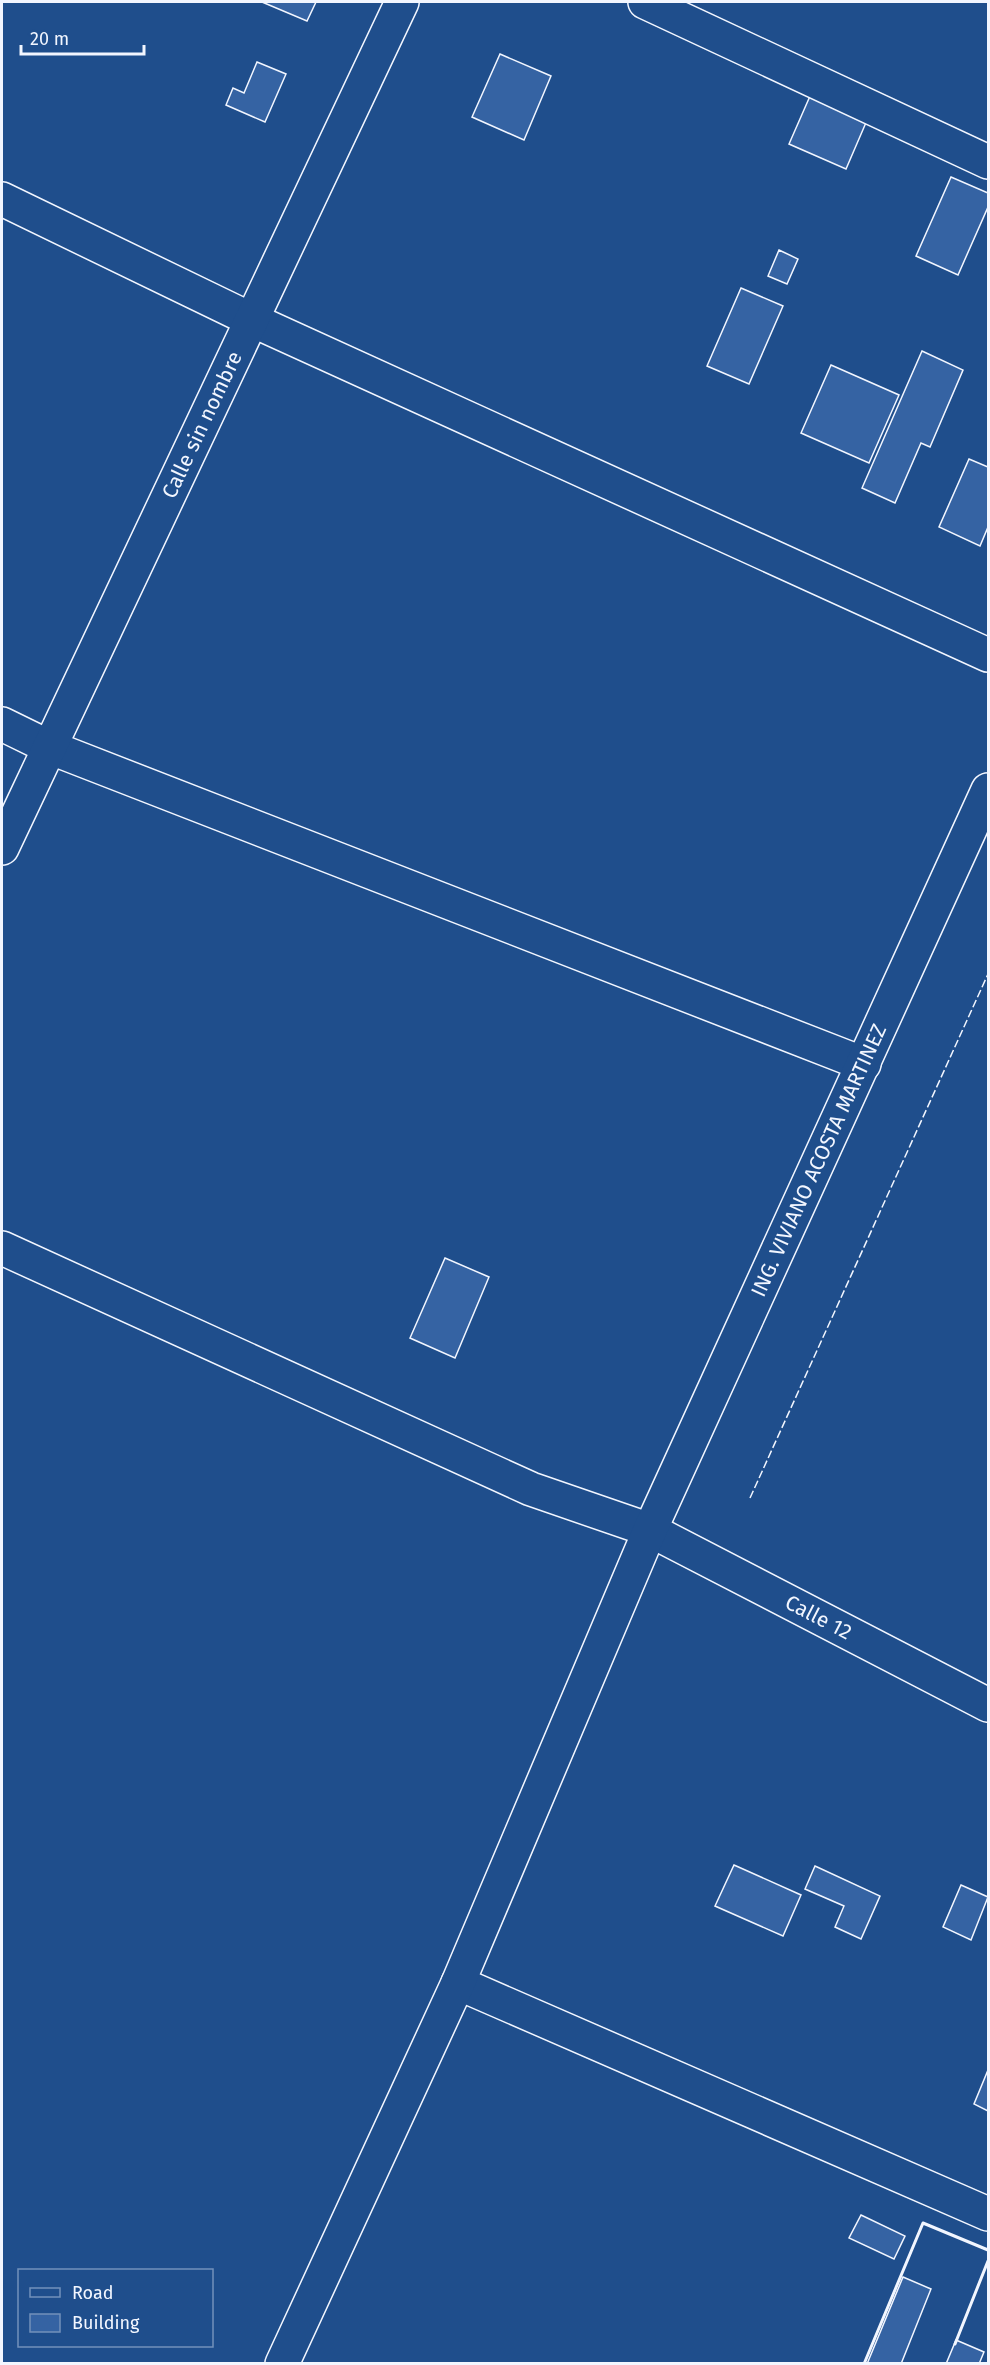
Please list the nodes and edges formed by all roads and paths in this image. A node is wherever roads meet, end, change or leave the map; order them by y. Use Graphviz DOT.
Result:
graph roads {
  1 [pos="402,2"];
  2 [pos="645,2"];
  3 [pos="988,162"];
  4 [pos="2,199"];
  5 [pos="252,320"];
  6 [pos="988,655"];
  7 [pos="2,724"];
  8 [pos="49,747"];
  9 [pos="988,790"];
  10 [pos="2,848"];
  11 [pos="864,1064"];
  12 [pos="2,1248"];
  13 [pos="650,1530"];
  14 [pos="988,1705"];
  15 [pos="458,1983"];
  16 [pos="988,2214"];
  17 [pos="282,2364"];
  1 -- 5 [label="street, Calle sin nombre"];
  2 -- 3 [label="street"];
  4 -- 5 [label="street"];
  5 -- 6 [label="street"];
  5 -- 8 [label="street, Calle sin nombre"];
  7 -- 8 [label="street"];
  8 -- 10 [label="street, Calle sin nombre"];
  8 -- 11 [label="street"];
  9 -- 11 [label="street, ING. VIVIANO ACOSTA MARTINEZ"];
  11 -- 13 [label="street, ING. VIVIANO ACOSTA MARTINEZ"];
  12 -- 13 [label="street, Calle 12"];
  13 -- 14 [label="street, Calle 12"];
  13 -- 15 [label="street, ING. VIVIANO ACOSTA MARTINEZ"];
  15 -- 16 [label="street"];
  15 -- 17 [label="street, ING. VIVIANO ACOSTA MARTINEZ"];
}
